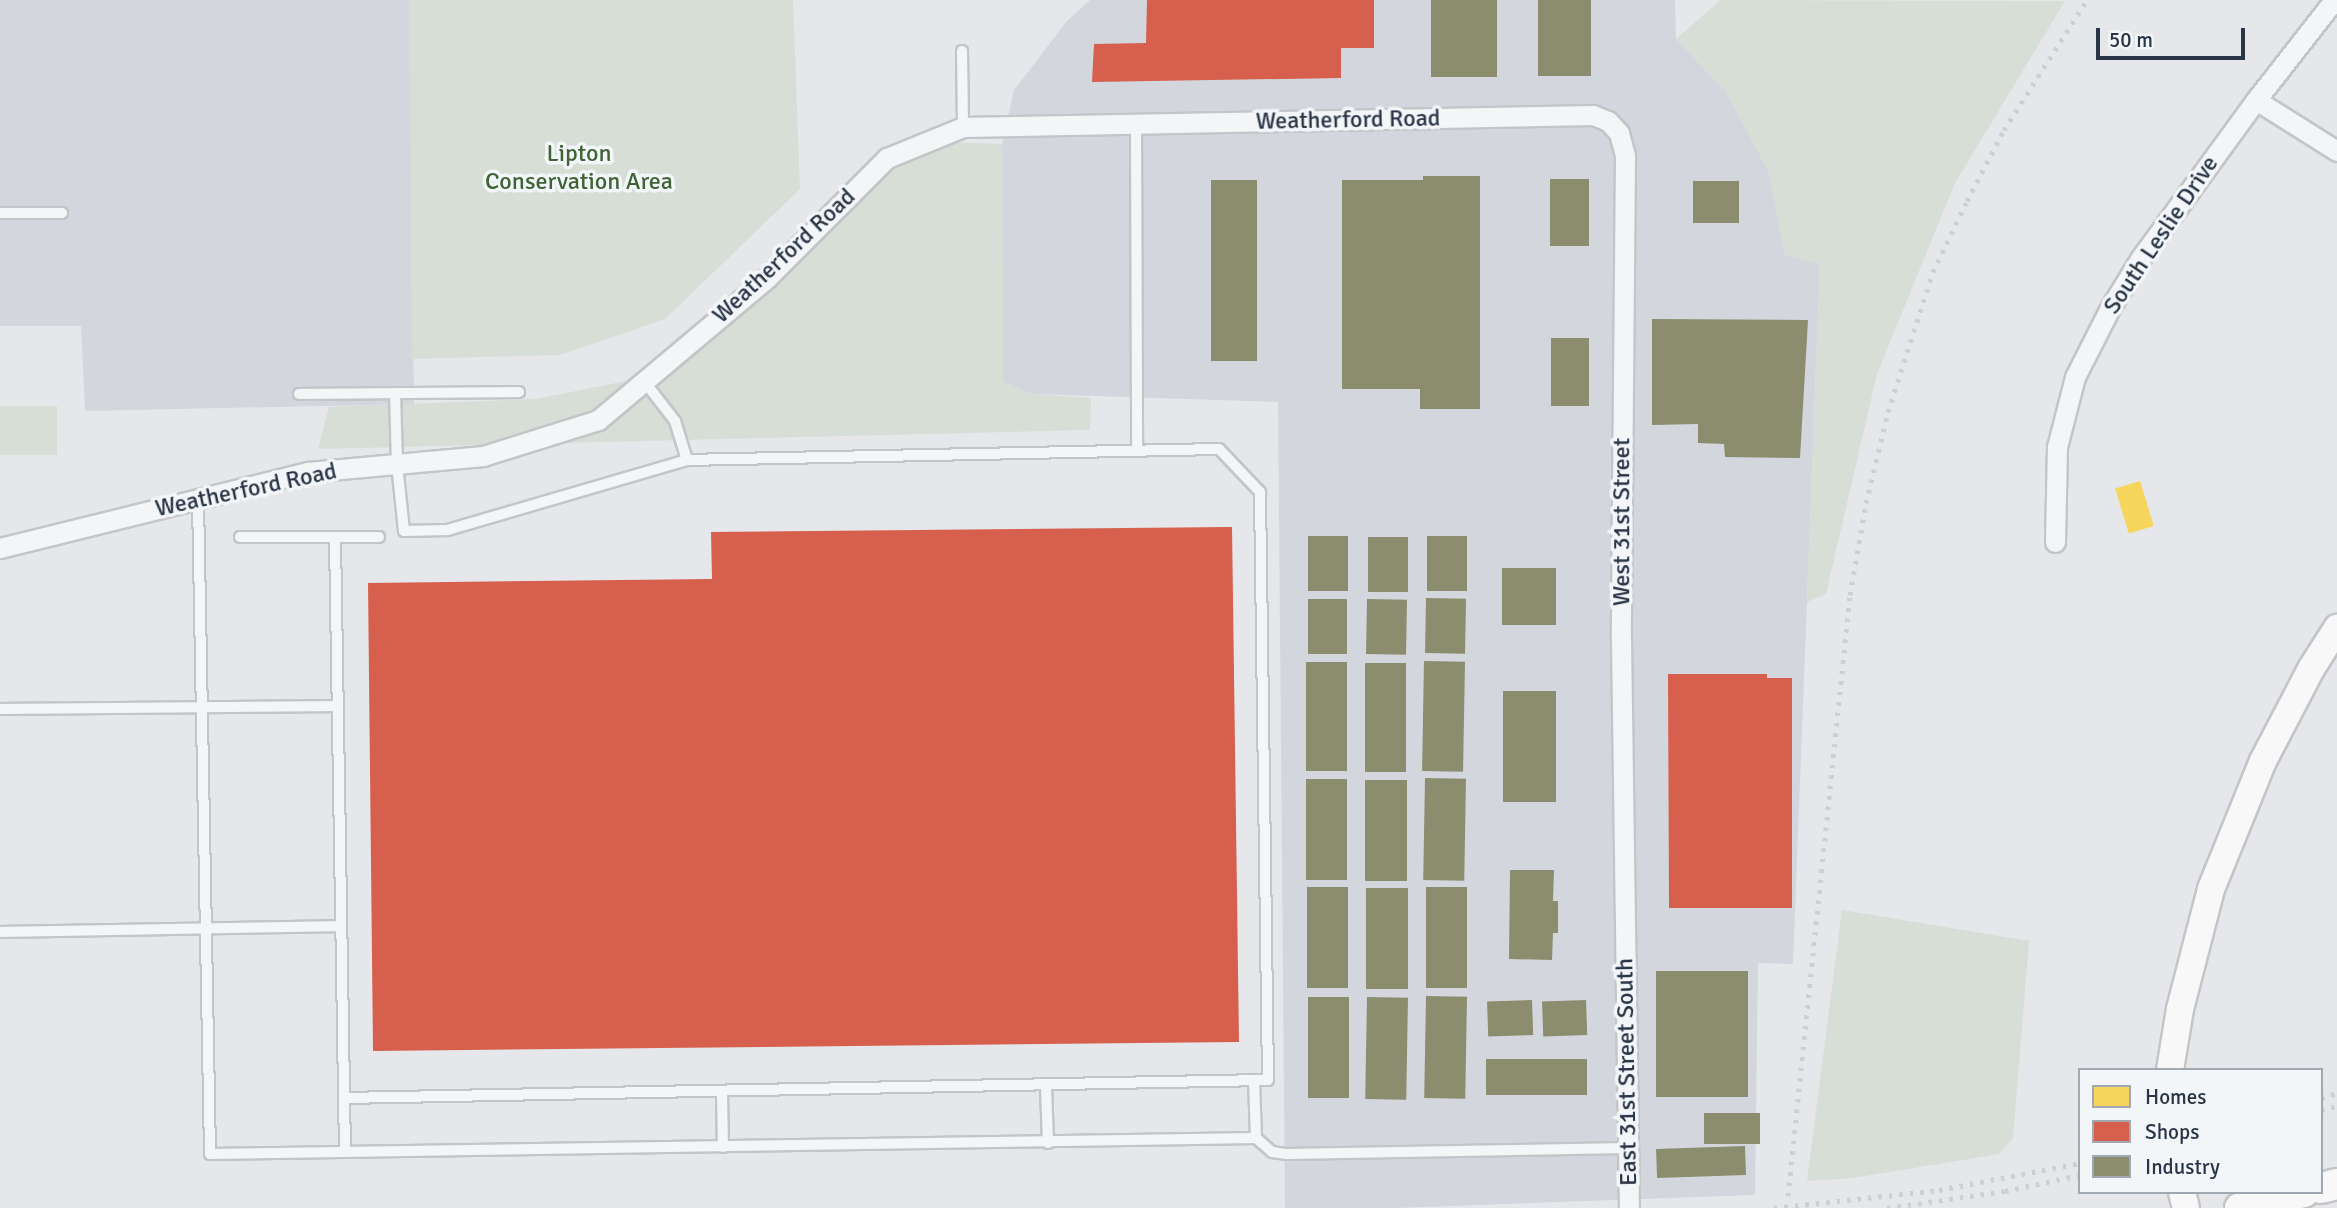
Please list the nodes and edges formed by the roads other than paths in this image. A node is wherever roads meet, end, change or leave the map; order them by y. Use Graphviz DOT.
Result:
graph roads {
  1 [pos="2333,0"];
  2 [pos="962,51"];
  3 [pos="2256,100"];
  4 [pos="1600,118"];
  5 [pos="1136,124"];
  6 [pos="963,127"];
  7 [pos="2337,150"];
  8 [pos="0,213"];
  9 [pos="62,213"];
  10 [pos="644,381"];
  11 [pos="519,391"];
  12 [pos="395,393"];
  13 [pos="299,394"];
  14 [pos="1137,451"];
  15 [pos="687,460"];
  16 [pos="397,464"];
  17 [pos="198,499"];
  18 [pos="240,537"];
  19 [pos="335,537"];
  20 [pos="379,537"];
  21 [pos="2055,542"];
  22 [pos="0,548"];
  23 [pos="2337,628"];
  24 [pos="337,706"];
  25 [pos="201,708"];
  26 [pos="0,709"];
  27 [pos="340,926"];
  28 [pos="204,928"];
  29 [pos="0,932"];
  30 [pos="1625,937"];
  31 [pos="2170,1068"];
  32 [pos="1254,1080"];
  33 [pos="1046,1086"];
  34 [pos="722,1092"];
  35 [pos="344,1098"];
  36 [pos="1256,1138"];
  37 [pos="1048,1143"];
  38 [pos="723,1147"];
  39 [pos="1628,1148"];
  40 [pos="345,1152"];
  41 [pos="2296,1194"];
  42 [pos="1629,1208"];
  43 [pos="2240,1208"];
  1 -- 3 [label="street, South Leslie Drive"];
  2 -- 6 [label="lane"];
  3 -- 7 [label="street"];
  3 -- 21 [label="street, South Leslie Drive"];
  4 -- 5 [label="street, Weatherford Road"];
  4 -- 30 [label="street, West 31st Street"];
  5 -- 6 [label="street, Weatherford Road"];
  5 -- 14 [label="lane"];
  6 -- 10 [label="street, Weatherford Road"];
  8 -- 9 [label="lane"];
  10 -- 15 [label="lane"];
  10 -- 16 [label="street, Weatherford Road"];
  11 -- 12 [label="lane"];
  12 -- 13 [label="lane"];
  12 -- 16 [label="lane"];
  14 -- 15 [label="lane"];
  14 -- 32 [label="lane"];
  15 -- 16 [label="lane"];
  16 -- 17 [label="street, Weatherford Road"];
  17 -- 22 [label="street, Weatherford Road"];
  17 -- 25 [label="lane"];
  18 -- 19 [label="lane"];
  19 -- 20 [label="lane"];
  19 -- 24 [label="lane"];
  23 -- 31 [label="street"];
  24 -- 25 [label="lane"];
  24 -- 27 [label="lane"];
  25 -- 26 [label="lane"];
  25 -- 28 [label="lane"];
  27 -- 28 [label="lane"];
  27 -- 35 [label="lane"];
  28 -- 29 [label="lane"];
  28 -- 40 [label="lane"];
  30 -- 39 [label="street, East 31st Street South"];
  32 -- 33 [label="lane"];
  32 -- 36 [label="lane"];
  33 -- 34 [label="lane"];
  33 -- 37 [label="lane"];
  34 -- 35 [label="lane"];
  34 -- 38 [label="lane"];
  35 -- 40 [label="lane"];
  36 -- 37 [label="lane"];
  36 -- 39 [label="lane"];
  37 -- 38 [label="lane"];
  38 -- 40 [label="lane"];
  39 -- 42 [label="street, East 31st Street South"];
  41 -- 43 [label="main road"];
}
